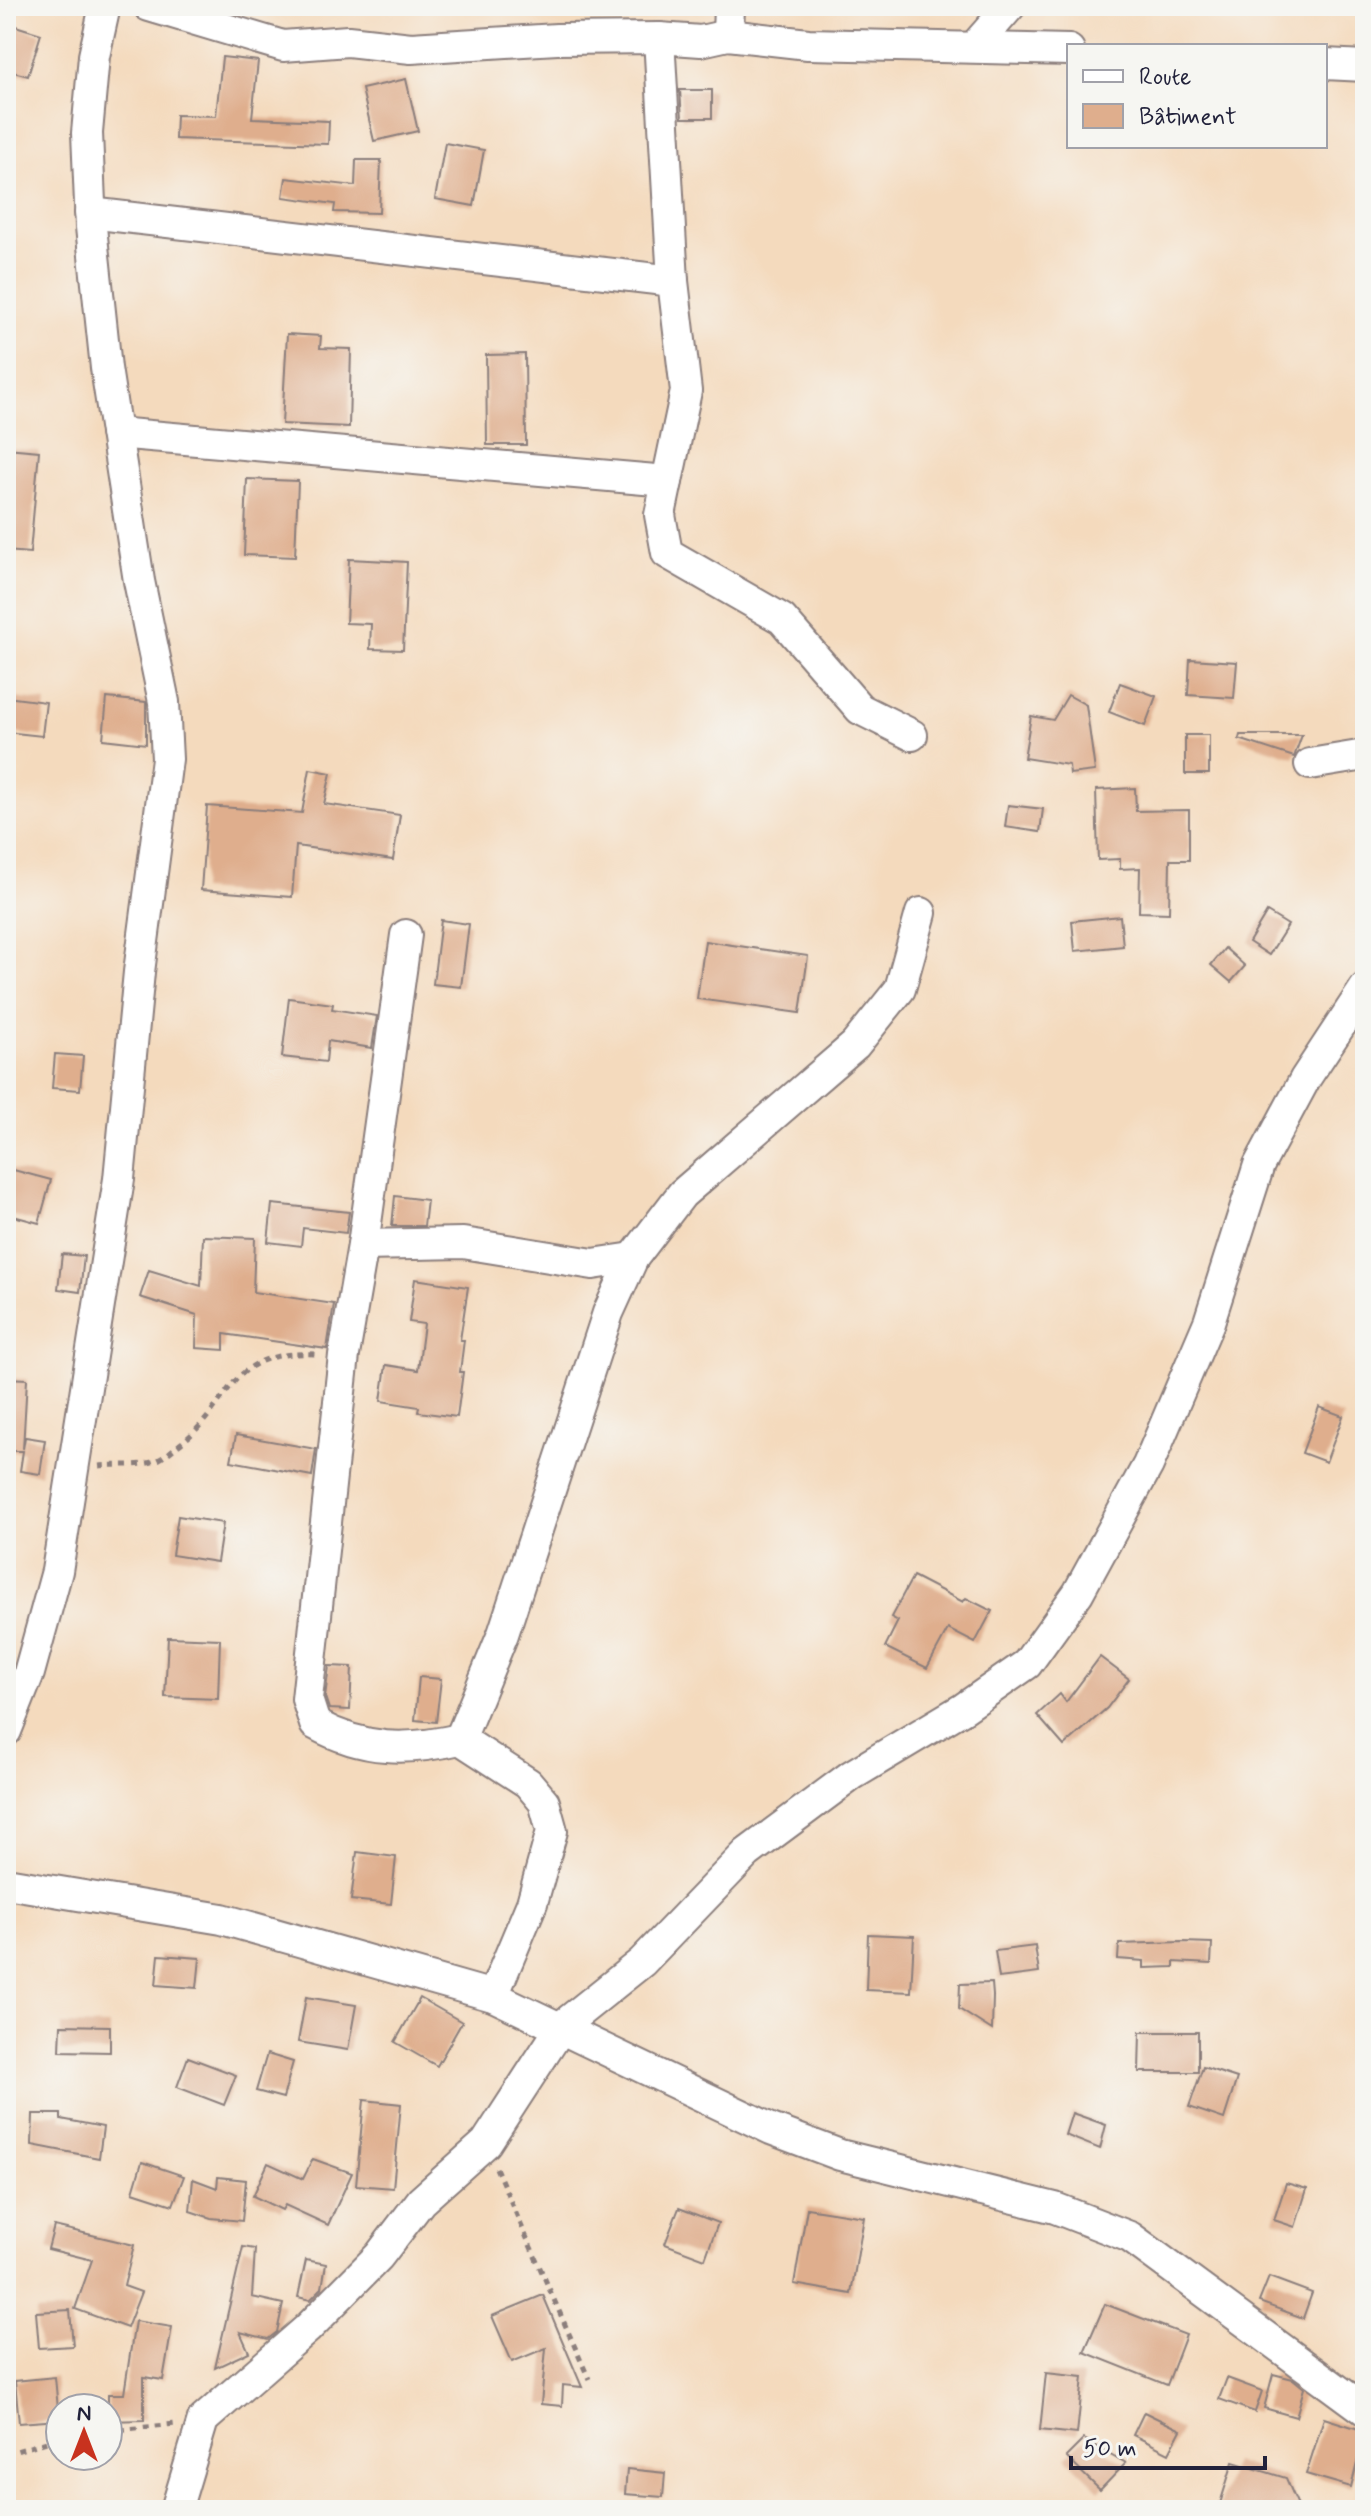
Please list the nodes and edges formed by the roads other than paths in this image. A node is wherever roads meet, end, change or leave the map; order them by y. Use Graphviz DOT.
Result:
graph roads {
  1 [pos="105,6"];
  2 [pos="149,6"];
  3 [pos="1010,6"];
  4 [pos="728,21"];
  5 [pos="659,38"];
  6 [pos="975,46"];
  7 [pos="1067,50"];
  8 [pos="1327,64"];
  9 [pos="1365,66"];
  10 [pos="90,213"];
  11 [pos="673,281"];
  12 [pos="116,433"];
  13 [pos="667,481"];
  14 [pos="912,735"];
  15 [pos="1365,755"];
  16 [pos="1310,764"];
  17 [pos="921,913"];
  18 [pos="406,935"];
  19 [pos="1365,988"];
  20 [pos="363,1245"];
  21 [pos="633,1258"];
  22 [pos="18,1671"];
  23 [pos="6,1731"];
  24 [pos="460,1739"];
  25 [pos="6,1883"];
  26 [pos="493,1996"];
  27 [pos="562,2026"];
  28 [pos="1365,2410"];
  29 [pos="176,2510"];
  1 -- 10 [label="street"];
  2 -- 5 [label="street"];
  3 -- 6 [label="street"];
  4 -- 5 [label="street"];
  4 -- 6 [label="street"];
  5 -- 11 [label="street"];
  6 -- 7 [label="street"];
  8 -- 9 [label="street"];
  10 -- 11 [label="street"];
  10 -- 12 [label="street"];
  11 -- 13 [label="street"];
  12 -- 13 [label="street"];
  12 -- 22 [label="street"];
  13 -- 14 [label="street"];
  15 -- 16 [label="street"];
  17 -- 21 [label="street"];
  18 -- 20 [label="street"];
  19 -- 27 [label="street"];
  20 -- 21 [label="street"];
  20 -- 24 [label="street"];
  21 -- 24 [label="street"];
  22 -- 23 [label="street"];
  24 -- 26 [label="street"];
  25 -- 26 [label="street"];
  26 -- 27 [label="street"];
  27 -- 28 [label="street"];
  27 -- 29 [label="street"];
}
